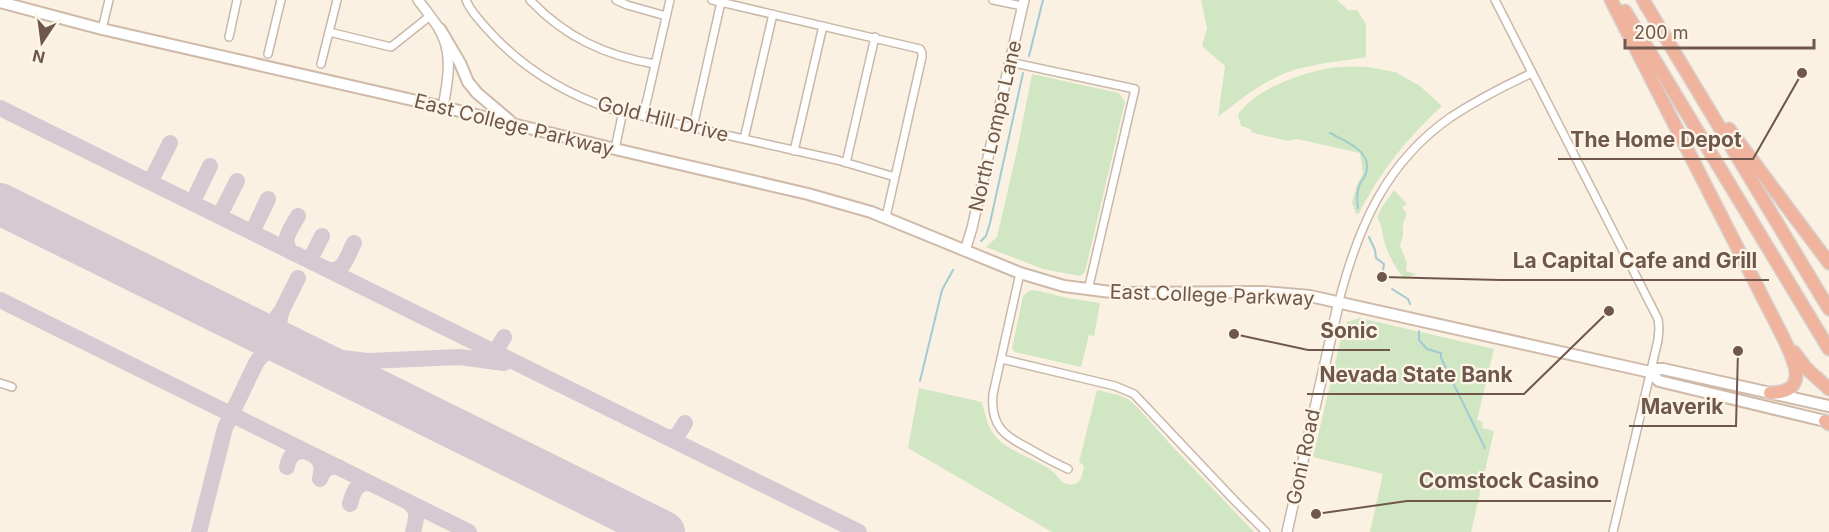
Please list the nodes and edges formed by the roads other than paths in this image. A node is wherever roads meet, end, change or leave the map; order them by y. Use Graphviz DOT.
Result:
graph roads {
  1 [pos="109,0"];
  2 [pos="237,0"];
  3 [pos="281,0"];
  4 [pos="337,0"];
  5 [pos="418,0"];
  6 [pos="466,0"];
  7 [pos="530,0"];
  8 [pos="616,0"];
  9 [pos="670,0"];
  10 [pos="712,0"];
  11 [pos="993,0"];
  12 [pos="1495,0"];
  13 [pos="1611,0"];
  14 [pos="1618,0"];
  15 [pos="1643,0"];
  16 [pos="0,2"];
  17 [pos="721,2"];
  18 [pos="1023,3"];
  19 [pos="773,14"];
  20 [pos="430,16"];
  21 [pos="666,16"];
  22 [pos="823,26"];
  23 [pos="440,28"];
  24 [pos="102,29"];
  25 [pos="329,32"];
  26 [pos="229,37"];
  27 [pos="875,37"];
  28 [pos="268,54"];
  29 [pos="1010,62"];
  30 [pos="321,64"];
  31 [pos="655,64"];
  32 [pos="1532,73"];
  33 [pos="443,107"];
  34 [pos="623,111"];
  35 [pos="640,115"];
  36 [pos="515,125"];
  37 [pos="693,127"];
  38 [pos="744,139"];
  39 [pos="615,149"];
  40 [pos="794,150"];
  41 [pos="846,163"];
  42 [pos="894,177"];
  43 [pos="886,218"];
  44 [pos="964,251"];
  45 [pos="1829,263"];
  46 [pos="1020,273"];
  47 [pos="1088,290"];
  48 [pos="1339,301"];
  49 [pos="1829,309"];
  50 [pos="1783,337"];
  51 [pos="1829,349"];
  52 [pos="1002,359"];
  53 [pos="1650,372"];
  54 [pos="0,383"];
  55 [pos="12,387"];
  56 [pos="1829,389"];
  57 [pos="1770,393"];
  58 [pos="1829,406"];
  59 [pos="1828,422"];
  60 [pos="1068,470"];
  61 [pos="1266,532"];
  62 [pos="1287,532"];
  63 [pos="1613,532"];
  1 -- 24 [label="street"];
  2 -- 26 [label="street"];
  3 -- 28 [label="street"];
  4 -- 25 [label="street"];
  5 -- 20 [label="street"];
  6 -- 34 [label="street, Gold Hill Drive"];
  7 -- 31 [label="street"];
  8 -- 21 [label="street"];
  9 -- 21 [label="street"];
  10 -- 17 [label="street"];
  11 -- 18 [label="street"];
  12 -- 32 [label="street"];
  13 -- 50 [label="highway"];
  14 -- 51 [label="highway"];
  15 -- 45 [label="highway"];
  15 -- 49 [label="highway"];
  16 -- 24 [label="main road, East College Parkway"];
  17 -- 19 [label="street"];
  17 -- 37 [label="street"];
  18 -- 29 [label="street, North Lompa Lane"];
  19 -- 22 [label="street"];
  19 -- 38 [label="street"];
  20 -- 23 [label="street"];
  20 -- 25 [label="street"];
  21 -- 31 [label="street"];
  22 -- 27 [label="street"];
  22 -- 40 [label="street"];
  23 -- 33 [label="street"];
  23 -- 36 [label="main road"];
  24 -- 33 [label="main road, East College Parkway"];
  25 -- 30 [label="street"];
  27 -- 41 [label="street"];
  27 -- 42 [label="street"];
  29 -- 44 [label="street, North Lompa Lane"];
  29 -- 47 [label="street"];
  31 -- 35 [label="street"];
  32 -- 48 [label="street, Goni Road"];
  32 -- 53 [label="street"];
  33 -- 36 [label="main road, East College Parkway"];
  34 -- 35 [label="street, Gold Hill Drive"];
  34 -- 39 [label="street"];
  35 -- 37 [label="street, Gold Hill Drive"];
  36 -- 39 [label="main road, East College Parkway"];
  37 -- 38 [label="street, Gold Hill Drive"];
  38 -- 40 [label="street, Gold Hill Drive"];
  39 -- 43 [label="main road, East College Parkway"];
  40 -- 41 [label="street, Gold Hill Drive"];
  41 -- 42 [label="street, Gold Hill Drive"];
  42 -- 43 [label="street"];
  43 -- 44 [label="main road, East College Parkway"];
  44 -- 46 [label="main road, East College Parkway"];
  46 -- 47 [label="main road, East College Parkway"];
  46 -- 52 [label="street"];
  47 -- 48 [label="main road, East College Parkway"];
  48 -- 53 [label="main road, East College Parkway"];
  48 -- 62 [label="street, Goni Road"];
  50 -- 56 [label="highway"];
  50 -- 57 [label="highway"];
  52 -- 60 [label="street"];
  52 -- 61 [label="street"];
  53 -- 57 [label="main road, East College Parkway"];
  53 -- 59 [label="main road, East College Parkway"];
  53 -- 63 [label="street"];
  54 -- 55 [label="street"];
  57 -- 58 [label="main road, East College Parkway"];
}
